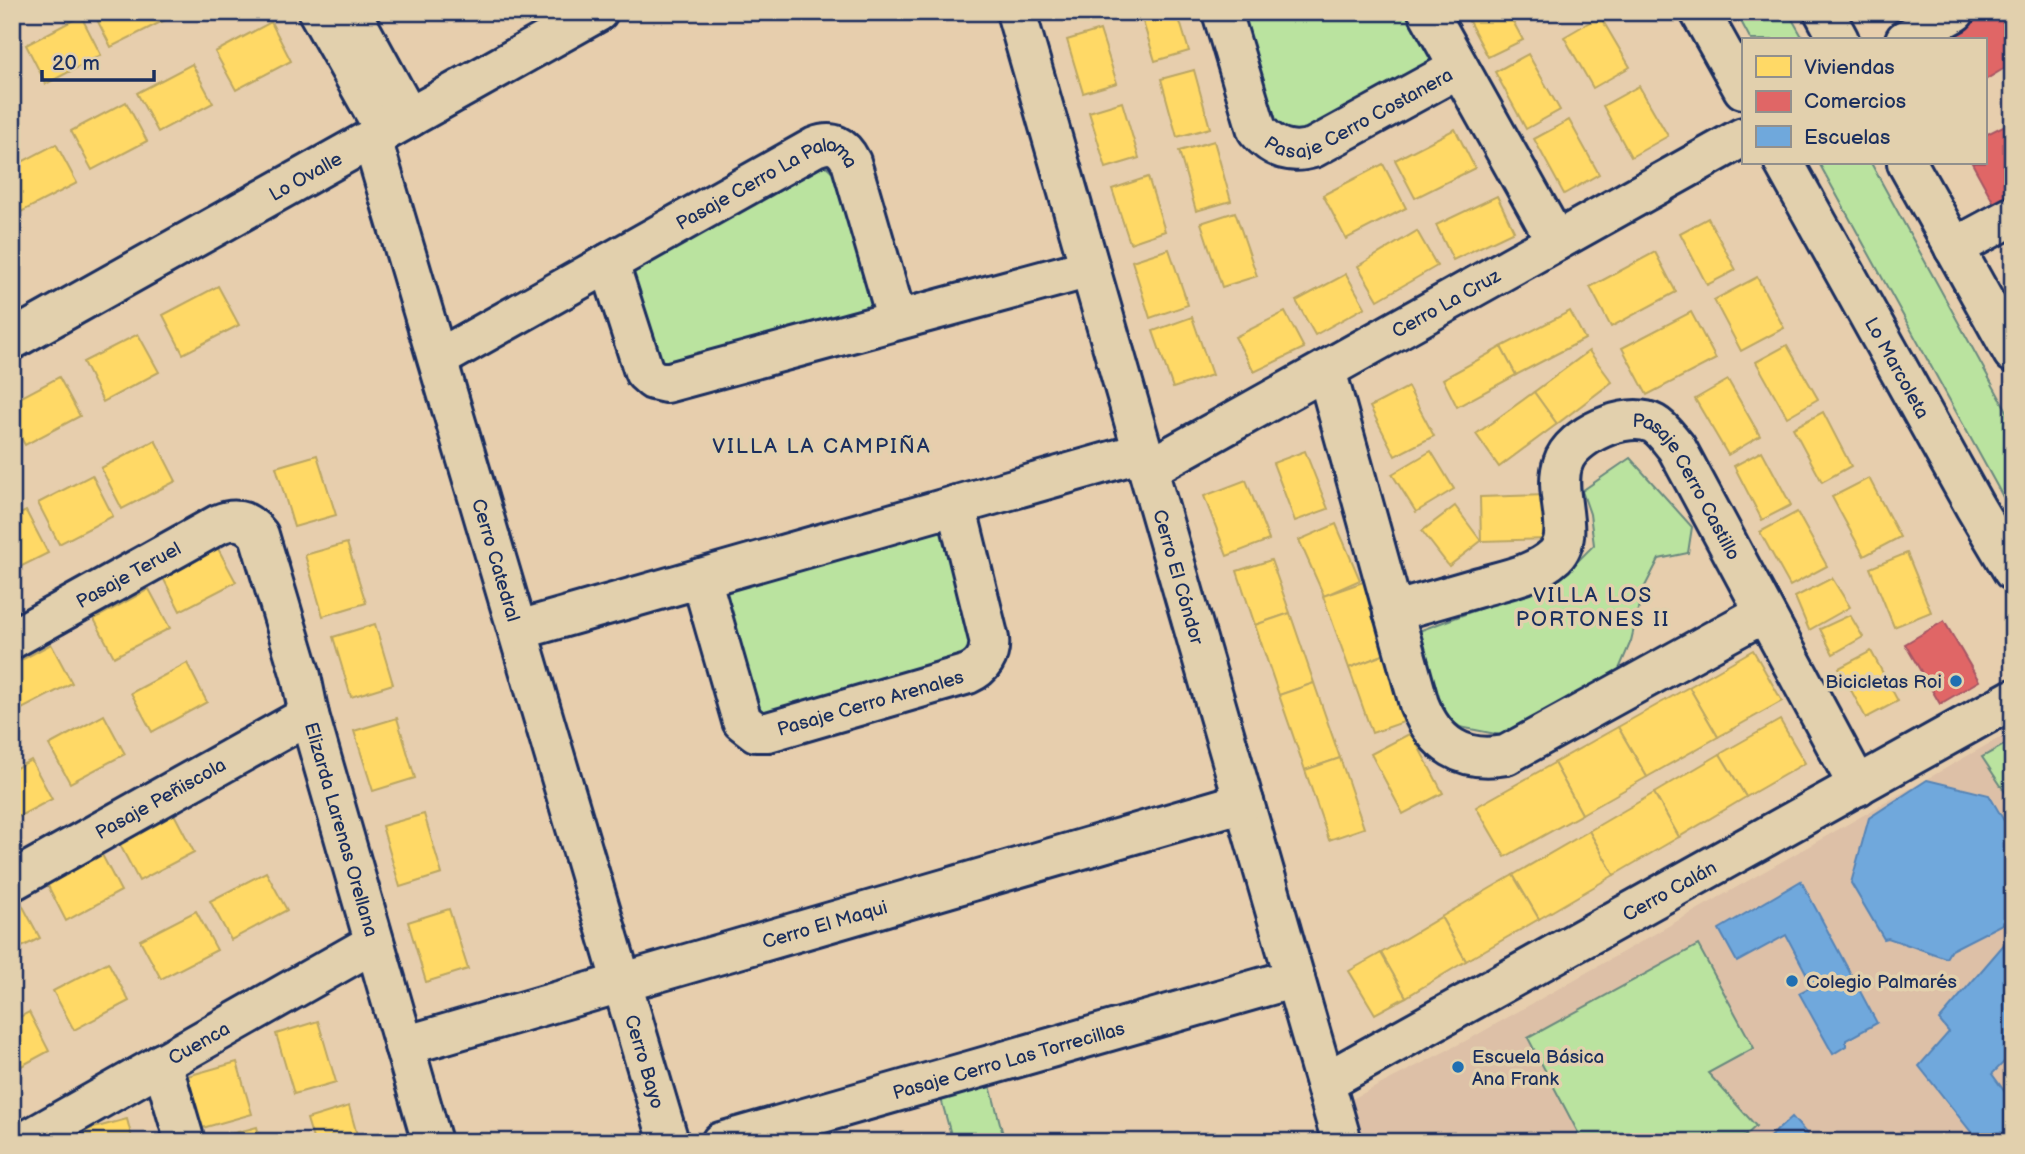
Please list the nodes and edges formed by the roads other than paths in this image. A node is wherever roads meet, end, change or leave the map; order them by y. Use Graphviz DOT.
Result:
graph roads {
  1 [pos="318,12"];
  2 [pos="351,12"];
  3 [pos="598,12"];
  4 [pos="1016,12"];
  5 [pos="1222,12"];
  6 [pos="1428,12"];
  7 [pos="1700,12"];
  8 [pos="1824,12"];
  9 [pos="1955,12"];
  10 [pos="1838,38"];
  11 [pos="1909,38"];
  12 [pos="1459,68"];
  13 [pos="1742,87"];
  14 [pos="389,129"];
  15 [pos="1742,138"];
  16 [pos="1785,164"];
  17 [pos="1908,164"];
  18 [pos="2013,216"];
  19 [pos="1556,241"];
  20 [pos="1954,248"];
  21 [pos="609,263"];
  22 [pos="1090,268"];
  23 [pos="897,320"];
  24 [pos="12,340"];
  25 [pos="2013,353"];
  26 [pos="438,359"];
  27 [pos="1326,370"];
  28 [pos="1145,461"];
  29 [pos="956,505"];
  30 [pos="245,522"];
  31 [pos="2013,572"];
  32 [pos="701,578"];
  33 [pos="1393,612"];
  34 [pos="1764,613"];
  35 [pos="519,631"];
  36 [pos="12,639"];
  37 [pos="2013,699"];
  38 [pos="309,715"];
  39 [pos="1858,786"];
  40 [pos="1244,802"];
  41 [pos="12,881"];
  42 [pos="374,943"];
  43 [pos="1295,978"];
  44 [pos="624,982"];
  45 [pos="404,1046"];
  46 [pos="162,1063"];
  47 [pos="1325,1082"];
  48 [pos="1339,1141"];
  49 [pos="24,1142"];
  50 [pos="185,1142"];
  51 [pos="432,1142"];
  52 [pos="669,1142"];
  53 [pos="721,1142"];
  1 -- 14 [label="street"];
  2 -- 14 [label="street"];
  3 -- 14 [label="street, Lo Ovalle"];
  4 -- 22 [label="street, Cerro El Cóndor"];
  5 -- 12 [label="street, Pasaje Cerro Costanera"];
  6 -- 12 [label="street, Pasaje Cerro Costanera"];
  7 -- 13 [label="street"];
  8 -- 10 [label="street"];
  9 -- 11 [label="street"];
  12 -- 19 [label="street, Pasaje Cerro Costanera"];
  14 -- 24 [label="street, Lo Ovalle"];
  14 -- 26 [label="street, Cerro Catedral"];
  15 -- 19 [label="street, Cerro La Cruz"];
  16 -- 31 [label="street, Lo Marcoleta"];
  17 -- 20 [label="street"];
  18 -- 20 [label="street"];
  19 -- 27 [label="street, Cerro La Cruz"];
  20 -- 25 [label="street"];
  21 -- 23 [label="street"];
  21 -- 23 [label="street, Pasaje Cerro La Paloma"];
  21 -- 26 [label="street, Pasaje Cerro La Paloma"];
  22 -- 23 [label="street"];
  22 -- 28 [label="street, Cerro El Cóndor"];
  26 -- 35 [label="street, Cerro Catedral"];
  27 -- 28 [label="street, Cerro La Cruz"];
  27 -- 33 [label="street"];
  28 -- 29 [label="street"];
  28 -- 40 [label="street, Cerro El Cóndor"];
  29 -- 32 [label="street"];
  29 -- 32 [label="street, Pasaje Cerro Arenales"];
  30 -- 36 [label="street, Pasaje Teruel"];
  30 -- 38 [label="street, Elizarda Larenas Orellana"];
  32 -- 35 [label="street"];
  33 -- 34 [label="street"];
  33 -- 34 [label="street, Pasaje Cerro Castillo"];
  34 -- 39 [label="street, Pasaje Cerro Castillo"];
  35 -- 44 [label="street, Cerro Catedral"];
  37 -- 39 [label="street, Cerro Calán"];
  38 -- 41 [label="street, Pasaje Peñiscola"];
  38 -- 42 [label="street, Elizarda Larenas Orellana"];
  39 -- 47 [label="street, Cerro Calán"];
  40 -- 43 [label="street, Cerro El Cóndor"];
  40 -- 44 [label="street, Cerro El Maqui"];
  42 -- 45 [label="street, Elizarda Larenas Orellana"];
  42 -- 46 [label="street, Cuenca"];
  43 -- 47 [label="street, Cerro El Cóndor"];
  43 -- 53 [label="street, Pasaje Cerro Las Torrecillas"];
  44 -- 45 [label="street, Cerro El Maqui"];
  44 -- 52 [label="street, Cerro Bayo"];
  45 -- 51 [label="street, Elizarda Larenas Orellana"];
  46 -- 49 [label="street, Cuenca"];
  46 -- 50 [label="street"];
  47 -- 48 [label="street, Cerro El Cóndor"];
}
